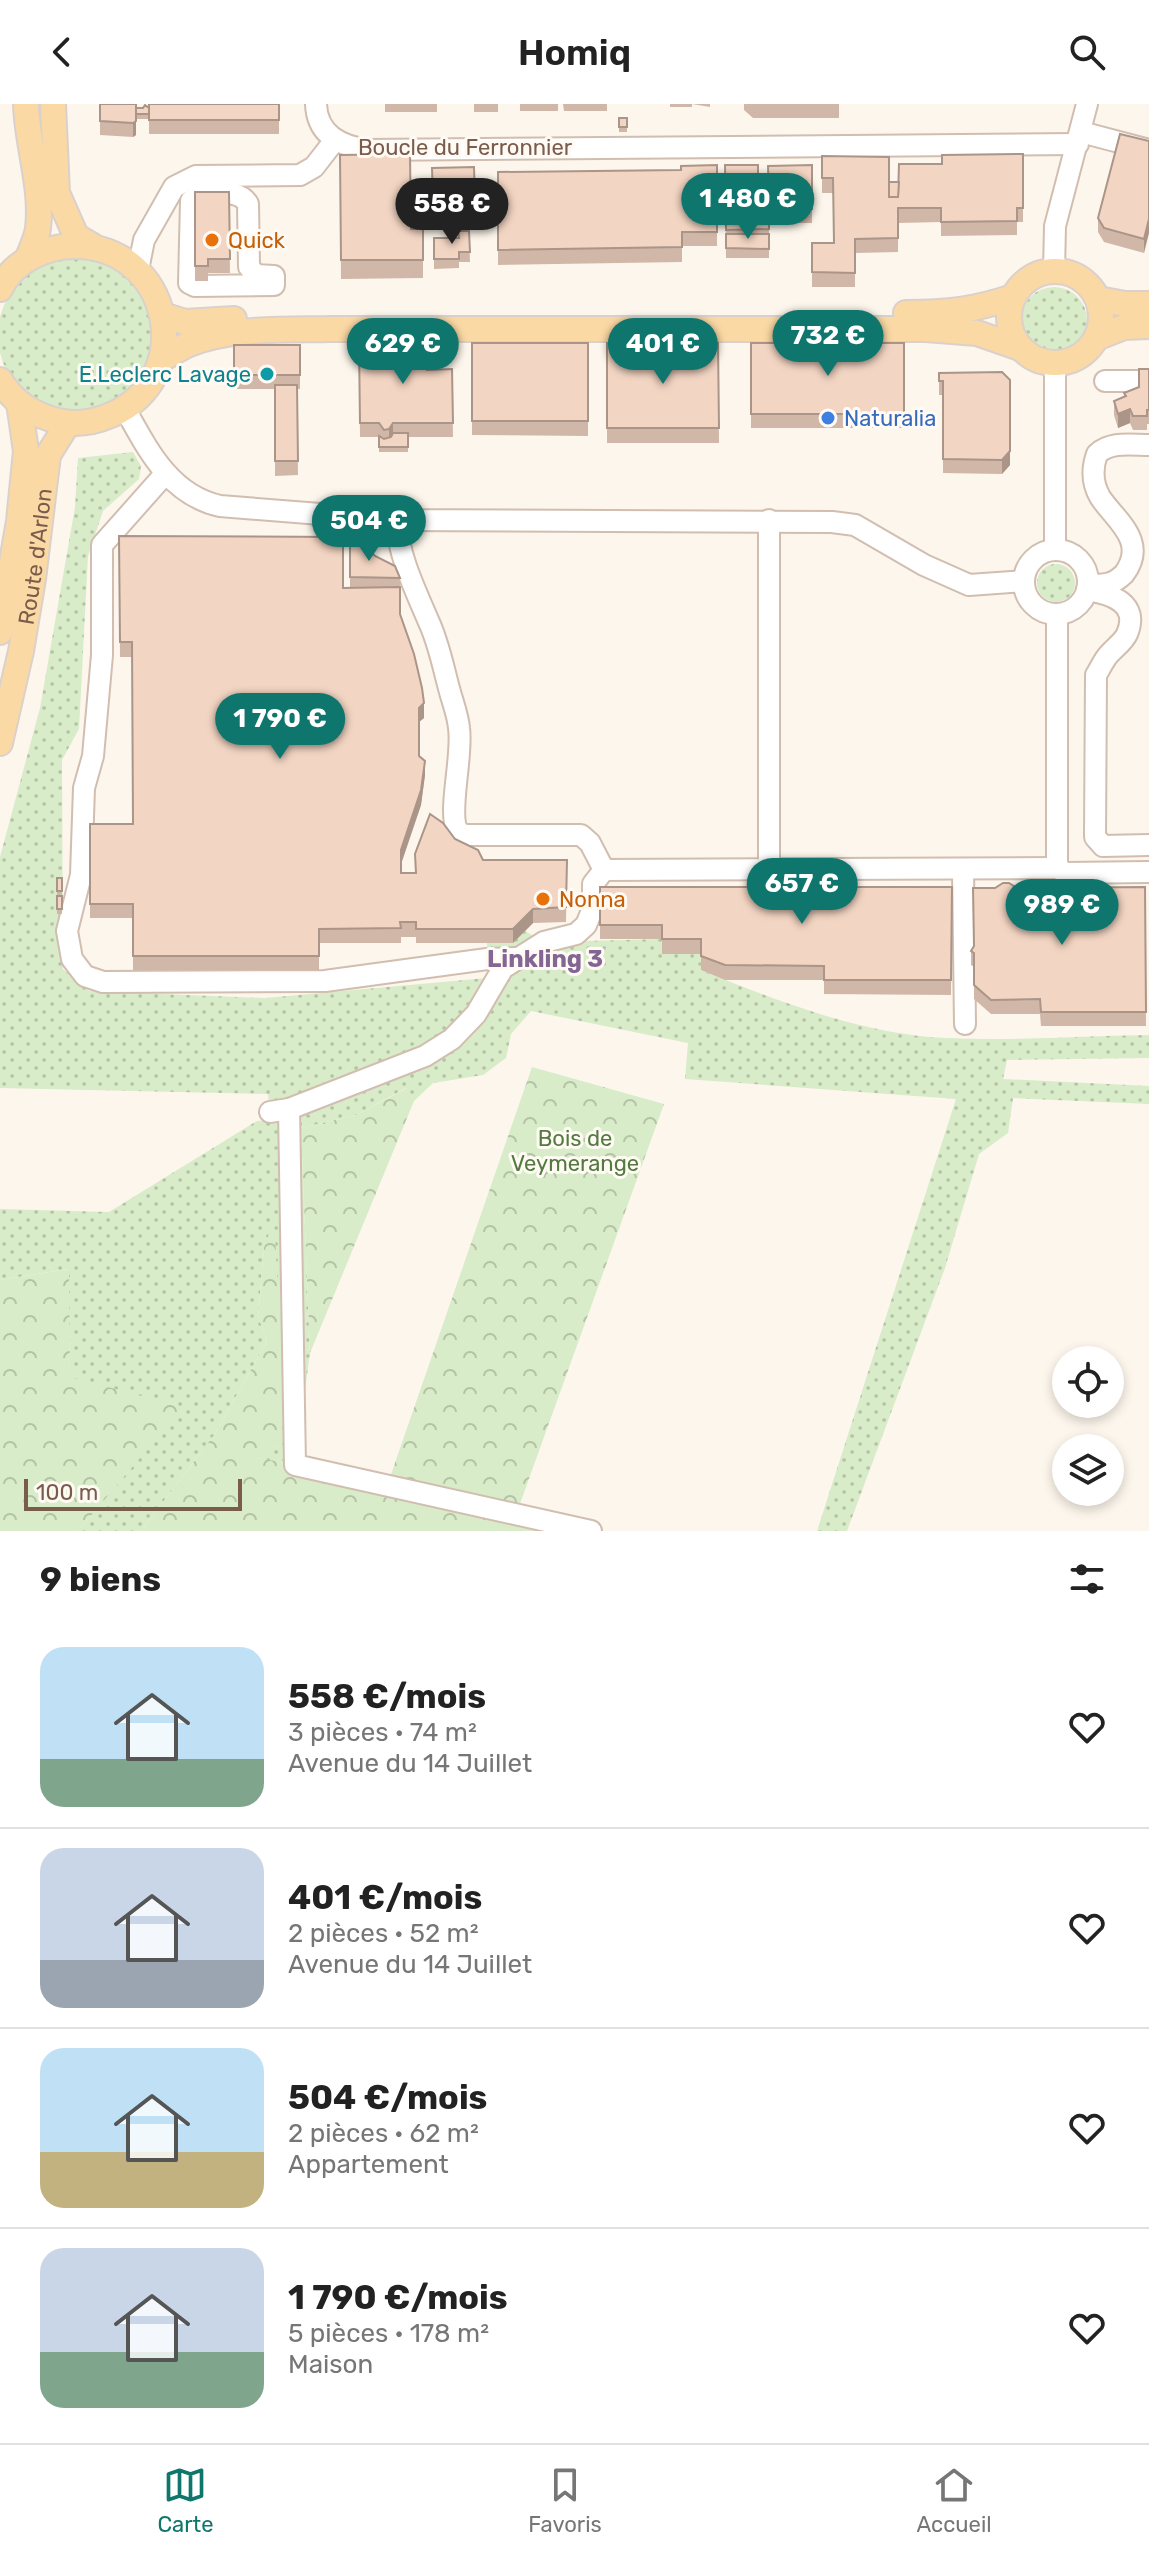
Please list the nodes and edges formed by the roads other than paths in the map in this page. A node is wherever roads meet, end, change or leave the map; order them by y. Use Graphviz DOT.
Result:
graph roads {
  1 [pos="26,104"];
  2 [pos="53,104"];
  3 [pos="316,104"];
  4 [pos="1087,104"];
  5 [pos="1079,138"];
  6 [pos="335,140"];
  7 [pos="1149,150"];
  8 [pos="93,246"];
  9 [pos="28,258"];
  10 [pos="129,263"];
  11 [pos="1054,271"];
  12 [pos="274,276"];
  13 [pos="1,284"];
  14 [pos="1013,297"];
  15 [pos="1098,299"];
  16 [pos="1149,304"];
  17 [pos="163,315"];
  18 [pos="1149,326"];
  19 [pos="1096,338"];
  20 [pos="1020,348"];
  21 [pos="162,359"];
  22 [pos="1055,364"];
  23 [pos="0,380"];
  24 [pos="1105,381"];
  25 [pos="1149,381"];
  26 [pos="19,403"];
  27 [pos="125,409"];
  28 [pos="68,423"];
  29 [pos="1149,444"];
  30 [pos="165,474"];
  31 [pos="396,520"];
  32 [pos="769,520"];
  33 [pos="1055,550"];
  34 [pos="1087,580"];
  35 [pos="1024,581"];
  36 [pos="1057,614"];
  37 [pos="1139,619"];
  38 [pos="0,632"];
  39 [pos="0,743"];
  40 [pos="1149,845"];
  41 [pos="1057,868"];
  42 [pos="963,869"];
  43 [pos="604,870"];
  44 [pos="769,870"];
  45 [pos="1149,872"];
  46 [pos="516,958"];
  47 [pos="965,1024"];
  48 [pos="591,1531"];
  1 -- 9 [label="main road"];
  2 -- 8 [label="main road"];
  3 -- 6 [label="street, Boucle du Ferronnier"];
  4 -- 5 [label="street"];
  5 -- 6 [label="street, Boucle du Ferronnier"];
  5 -- 7 [label="street, Boucle du Ferronnier"];
  5 -- 11 [label="street"];
  6 -- 10 [label="street, Boucle du Ferronnier"];
  8 -- 9 [label="main road"];
  8 -- 10 [label="main road"];
  9 -- 13 [label="main road"];
  10 -- 17 [label="main road"];
  11 -- 14 [label="main road"];
  11 -- 15 [label="main road"];
  12 -- 12 [label="street"];
  14 -- 17 [label="main road"];
  14 -- 20 [label="main road"];
  15 -- 16 [label="main road"];
  15 -- 19 [label="main road"];
  17 -- 21 [label="main road"];
  18 -- 19 [label="main road"];
  19 -- 22 [label="main road"];
  20 -- 21 [label="main road"];
  20 -- 22 [label="main road"];
  21 -- 27 [label="main road"];
  22 -- 33 [label="street"];
  23 -- 26 [label="main road"];
  24 -- 25 [label="street"];
  26 -- 28 [label="main road"];
  26 -- 38 [label="main road, Route d'Arlon"];
  27 -- 28 [label="main road"];
  27 -- 30 [label="street"];
  28 -- 39 [label="main road, Route d'Arlon"];
  29 -- 34 [label="street"];
  30 -- 31 [label="street"];
  30 -- 46 [label="street"];
  31 -- 32 [label="street"];
  31 -- 43 [label="street"];
  32 -- 35 [label="street"];
  32 -- 44 [label="street"];
  33 -- 34 [label="street"];
  33 -- 35 [label="street"];
  34 -- 36 [label="street"];
  34 -- 37 [label="street"];
  35 -- 36 [label="street"];
  36 -- 41 [label="street"];
  37 -- 40 [label="street"];
  41 -- 42 [label="street"];
  41 -- 45 [label="street"];
  42 -- 44 [label="street"];
  42 -- 47 [label="street"];
  43 -- 44 [label="street"];
  43 -- 46 [label="street"];
  46 -- 48 [label="street"];
}
